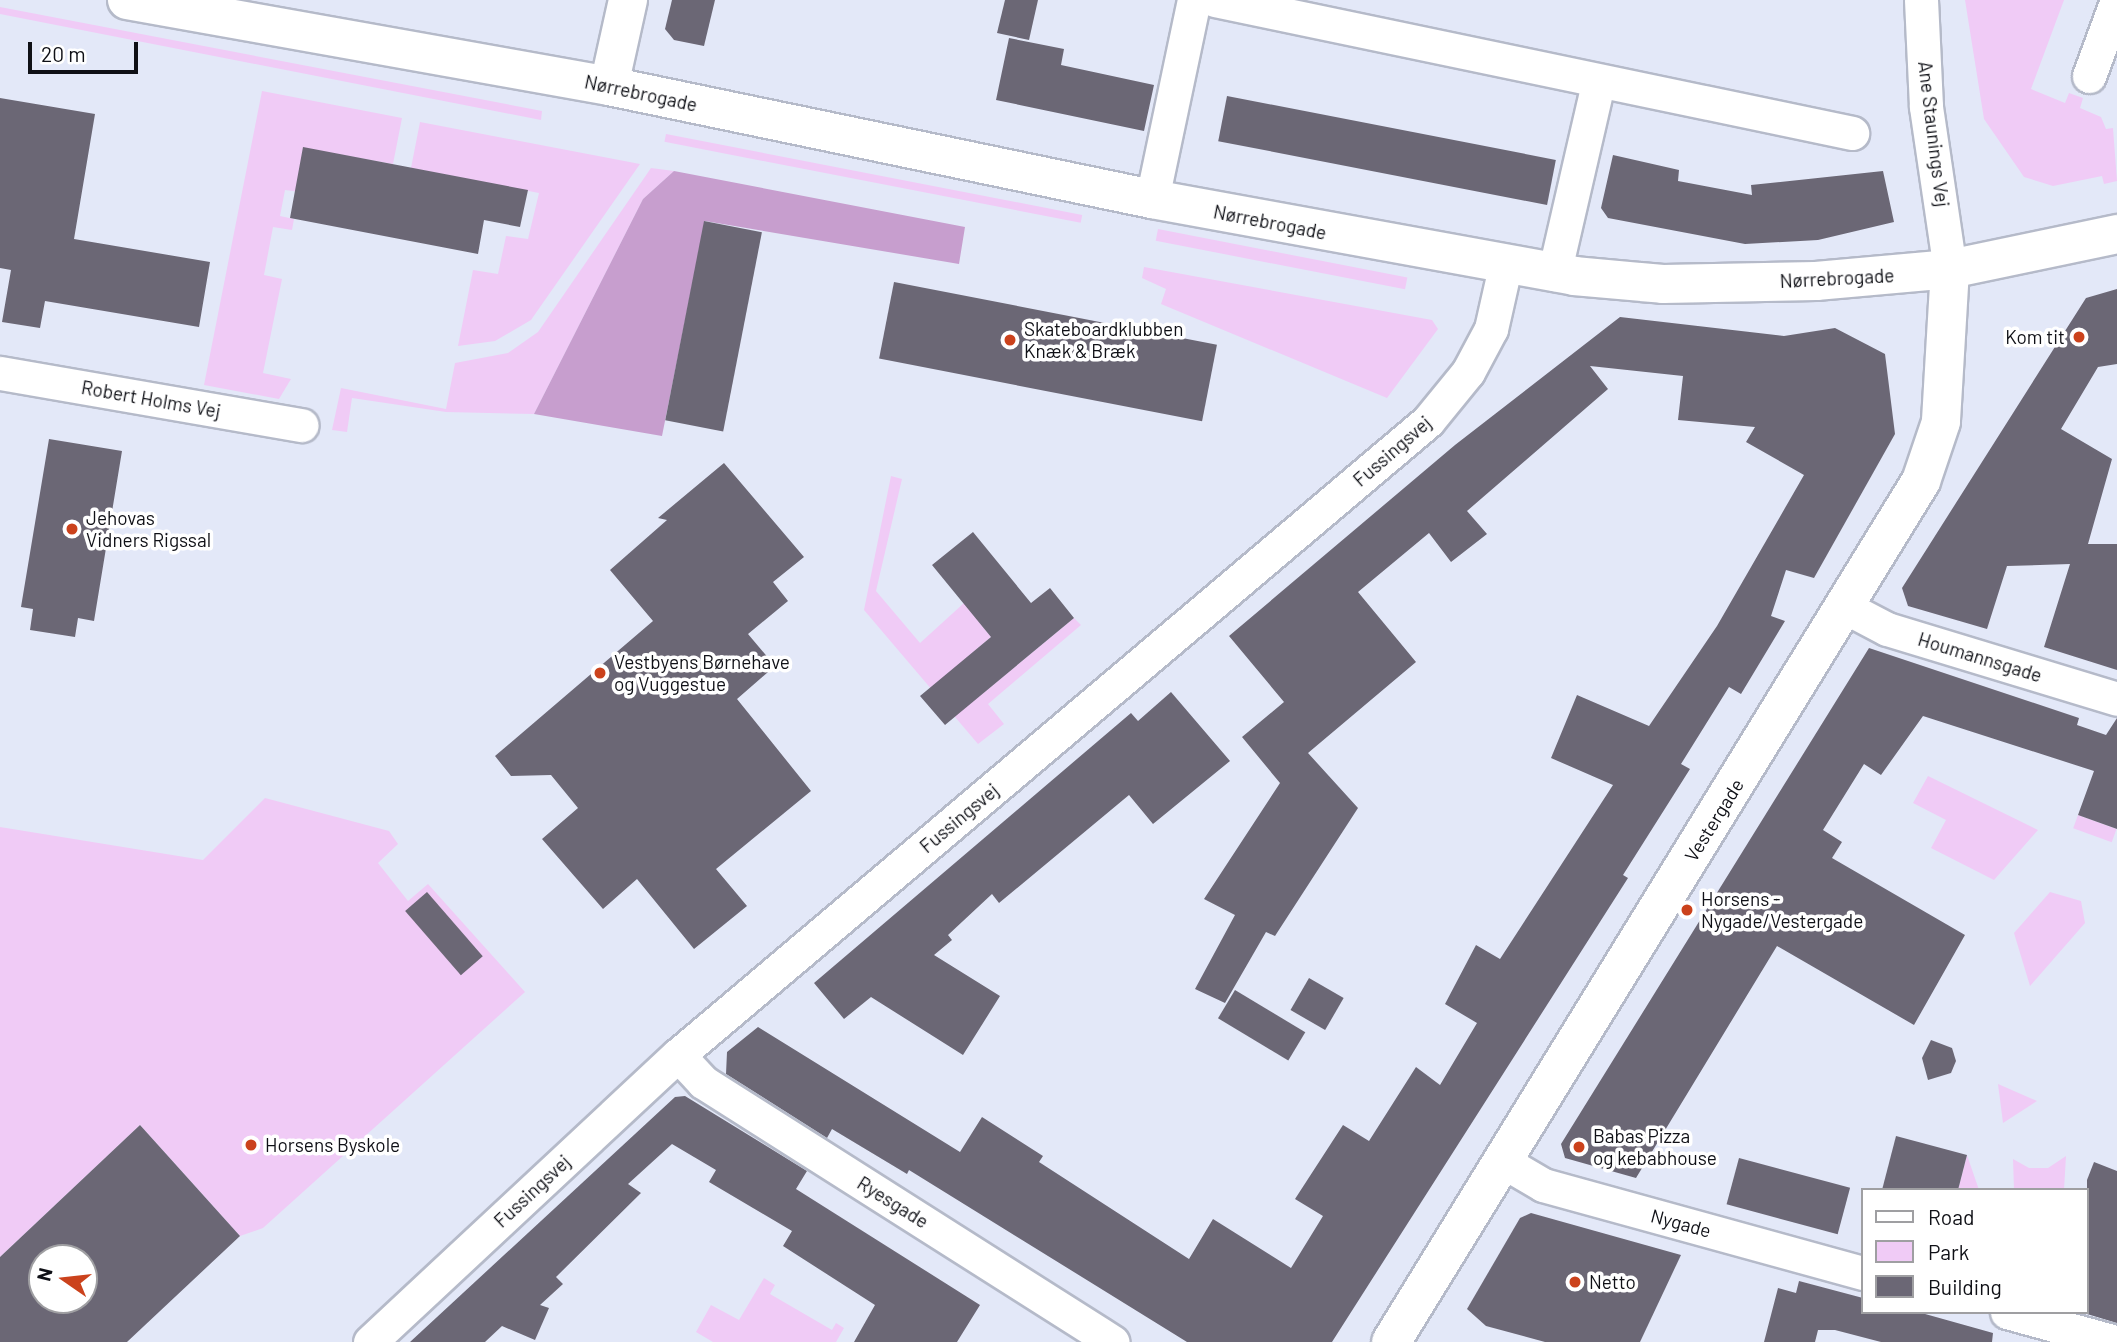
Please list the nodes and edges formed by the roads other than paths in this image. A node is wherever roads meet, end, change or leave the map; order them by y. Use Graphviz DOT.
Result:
graph roads {
  1 [pos="127,0"];
  2 [pos="628,0"];
  3 [pos="1194,0"];
  4 [pos="1215,0"];
  5 [pos="1921,0"];
  6 [pos="2117,0"];
  7 [pos="2089,76"];
  8 [pos="1598,83"];
  9 [pos="609,86"];
  10 [pos="1852,133"];
  11 [pos="1152,199"];
  12 [pos="2117,234"];
  13 [pos="1504,268"];
  14 [pos="1950,268"];
  15 [pos="1554,274"];
  16 [pos="0,373"];
  17 [pos="302,425"];
  18 [pos="1845,607"];
  19 [pos="2117,699"];
  20 [pos="678,1055"];
  21 [pos="1504,1161"];
  22 [pos="1862,1273"];
  23 [pos="2014,1314"];
  24 [pos="370,1342"];
  25 [pos="1113,1342"];
  26 [pos="1391,1342"];
  27 [pos="2115,1342"];
  1 -- 9 [label="main road, Nørrebrogade"];
  2 -- 9 [label="main road"];
  3 -- 11 [label="street"];
  4 -- 8 [label="street"];
  5 -- 14 [label="street, Ane Staunings Vej"];
  6 -- 7 [label="street"];
  8 -- 10 [label="street"];
  8 -- 15 [label="street"];
  9 -- 11 [label="main road, Nørrebrogade"];
  11 -- 13 [label="main road, Nørrebrogade"];
  12 -- 14 [label="main road, Nørrebrogade"];
  13 -- 15 [label="main road, Nørrebrogade"];
  13 -- 20 [label="street, Fussingsvej"];
  14 -- 15 [label="main road, Nørrebrogade"];
  14 -- 18 [label="main road, Vestergade"];
  16 -- 17 [label="street, Robert Holms Vej"];
  18 -- 19 [label="street, Houmannsgade"];
  18 -- 21 [label="main road, Vestergade"];
  20 -- 24 [label="street, Fussingsvej"];
  20 -- 25 [label="street, Ryesgade"];
  21 -- 22 [label="street, Nygade"];
  21 -- 26 [label="main road, Vestergade"];
  23 -- 27 [label="street"];
}
